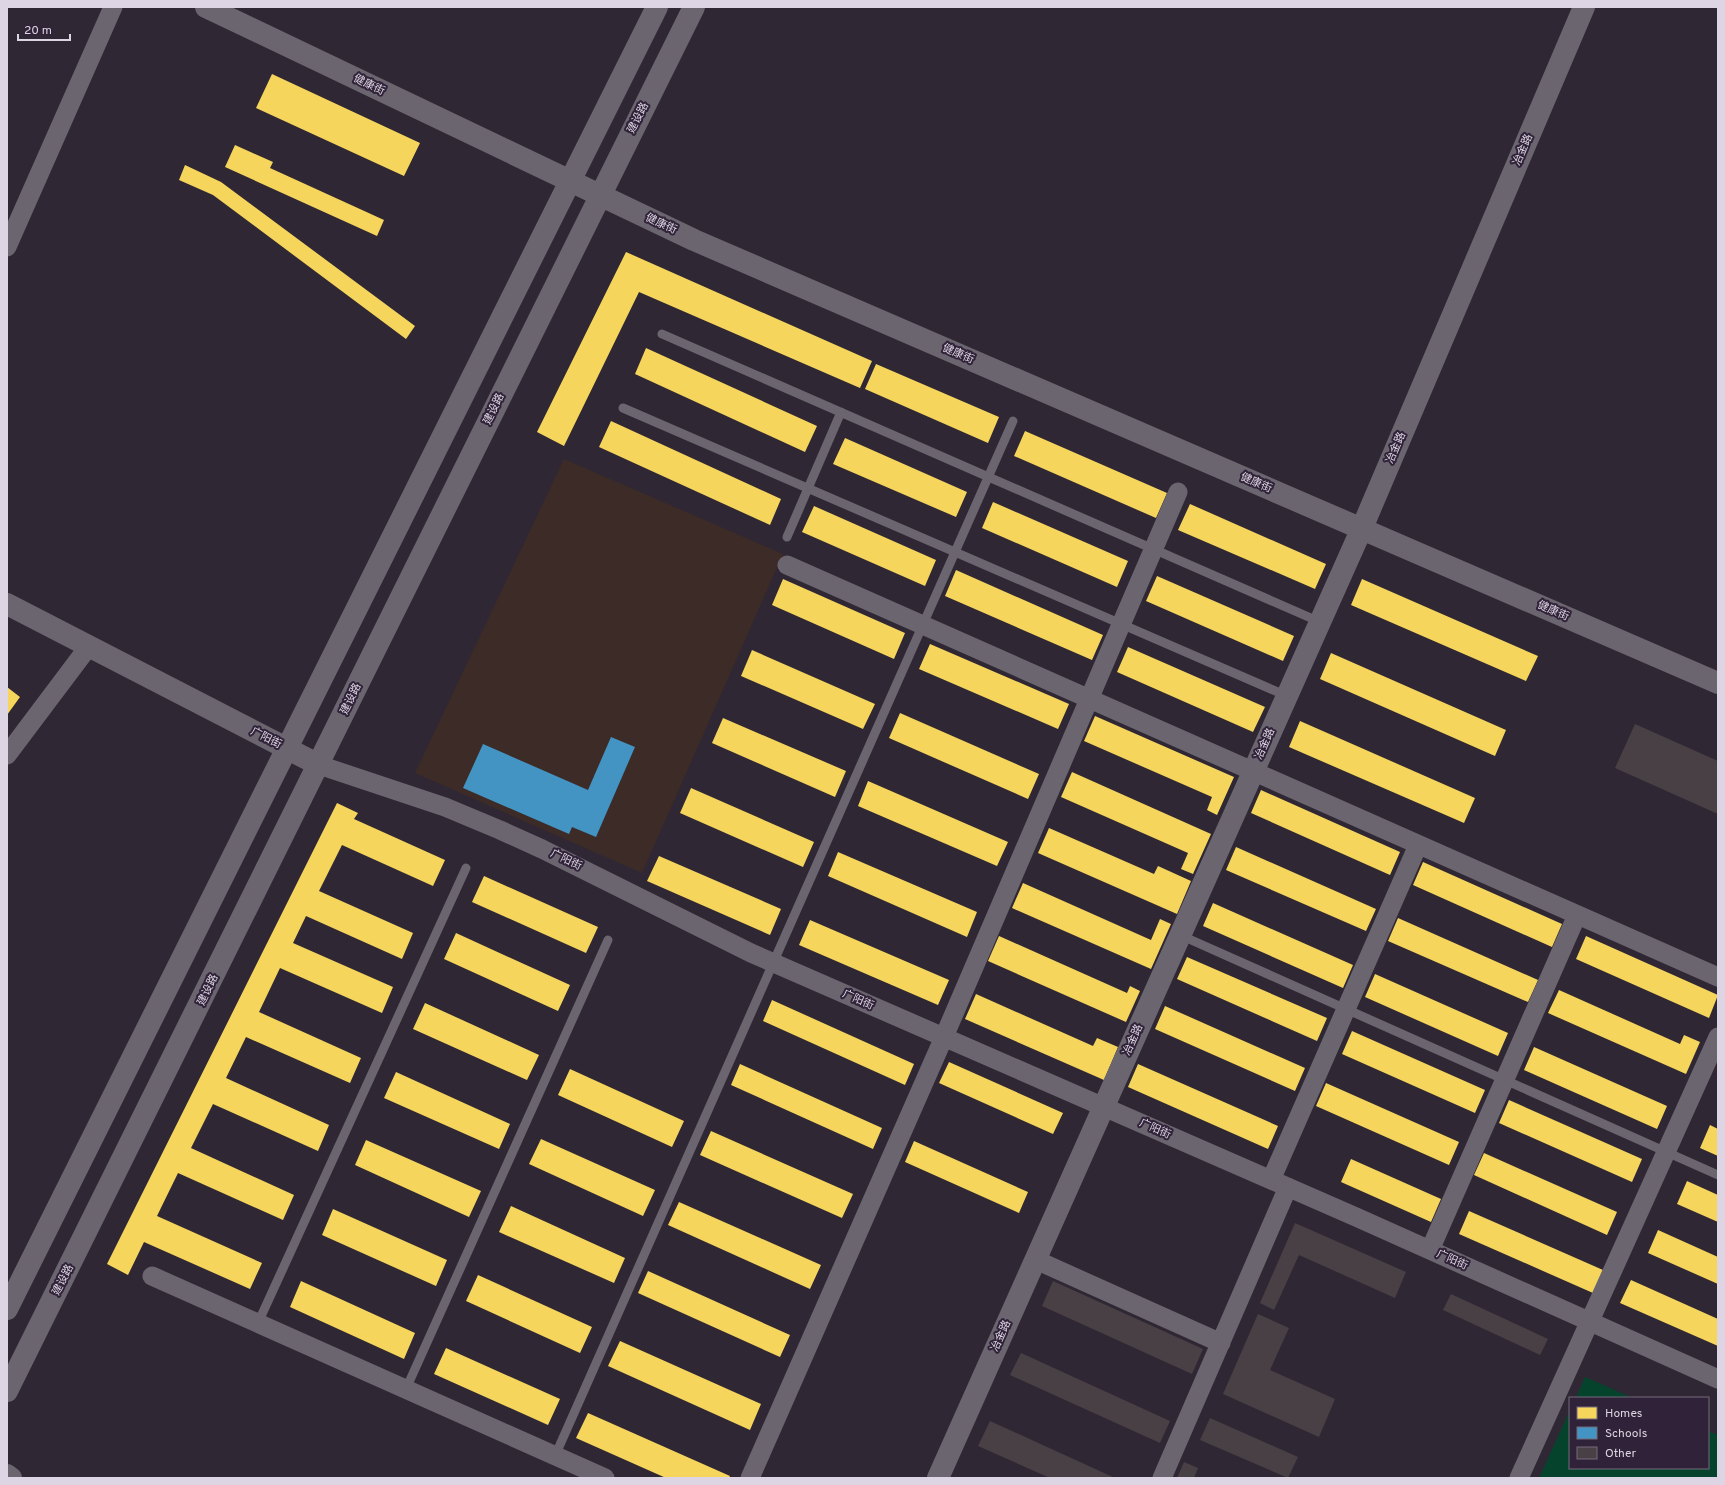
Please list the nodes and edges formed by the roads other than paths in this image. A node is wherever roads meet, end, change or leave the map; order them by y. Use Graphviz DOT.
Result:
graph roads {
  1 [pos="113,7"];
  2 [pos="206,7"];
  3 [pos="657,7"];
  4 [pos="694,7"];
  5 [pos="1584,7"];
  6 [pos="570,181"];
  7 [pos="600,195"];
  8 [pos="7,247"];
  9 [pos="662,334"];
  10 [pos="623,408"];
  11 [pos="842,412"];
  12 [pos="1013,421"];
  13 [pos="989,477"];
  14 [pos="808,488"];
  15 [pos="1178,492"];
  16 [pos="1362,528"];
  17 [pos="786,537"];
  18 [pos="1154,549"];
  19 [pos="955,552"];
  20 [pos="787,565"];
  21 [pos="7,604"];
  22 [pos="1320,622"];
  23 [pos="1122,624"];
  24 [pos="923,626"];
  25 [pos="89,646"];
  26 [pos="1718,683"];
  27 [pos="1287,696"];
  28 [pos="1089,699"];
  29 [pos="287,748"];
  30 [pos="7,755"];
  31 [pos="319,765"];
  32 [pos="1253,772"];
  33 [pos="1418,845"];
  34 [pos="466,868"];
  35 [pos="1577,915"];
  36 [pos="1180,935"];
  37 [pos="608,940"];
  38 [pos="774,963"];
  39 [pos="1718,977"];
  40 [pos="1346,1009"];
  41 [pos="944,1037"];
  42 [pos="1718,1037"];
  43 [pos="1505,1080"];
  44 [pos="1104,1107"];
  45 [pos="1666,1152"];
  46 [pos="1718,1175"];
  47 [pos="1280,1184"];
  48 [pos="1430,1250"];
  49 [pos="1036,1260"];
  50 [pos="152,1276"];
  51 [pos="7,1309"];
  52 [pos="1590,1322"];
  53 [pos="258,1323"];
  54 [pos="1221,1343"];
  55 [pos="1718,1379"];
  56 [pos="406,1389"];
  57 [pos="7,1391"];
  58 [pos="555,1456"];
  59 [pos="7,1476"];
  60 [pos="11,1478"];
  61 [pos="605,1478"];
  62 [pos="750,1478"];
  63 [pos="938,1478"];
  64 [pos="1162,1478"];
  65 [pos="1519,1478"];
  1 -- 8 [label="street"];
  2 -- 6 [label="street, 健康街"];
  3 -- 6 [label="street"];
  4 -- 7 [label="street, 建设路"];
  5 -- 16 [label="street, 冶金路"];
  6 -- 7 [label="street, 健康街"];
  6 -- 29 [label="street"];
  7 -- 16 [label="street, 健康街"];
  7 -- 31 [label="street, 建设路"];
  9 -- 11 [label="lane"];
  10 -- 14 [label="lane"];
  11 -- 13 [label="lane"];
  11 -- 14 [label="lane"];
  12 -- 13 [label="lane"];
  13 -- 18 [label="lane"];
  13 -- 19 [label="lane"];
  14 -- 17 [label="lane"];
  14 -- 19 [label="lane"];
  15 -- 18 [label="street"];
  16 -- 22 [label="street, 冶金路"];
  16 -- 26 [label="street, 健康街"];
  18 -- 22 [label="lane"];
  18 -- 23 [label="street"];
  19 -- 23 [label="lane"];
  19 -- 24 [label="lane"];
  20 -- 24 [label="street"];
  21 -- 25 [label="street, 广阳街"];
  22 -- 27 [label="street, 冶金路"];
  23 -- 27 [label="lane"];
  23 -- 28 [label="street"];
  24 -- 28 [label="street"];
  24 -- 38 [label="lane"];
  25 -- 29 [label="street, 广阳街"];
  25 -- 30 [label="street"];
  27 -- 32 [label="street, 冶金路"];
  28 -- 32 [label="street"];
  28 -- 41 [label="street"];
  29 -- 31 [label="street, 广阳街"];
  29 -- 51 [label="street"];
  31 -- 38 [label="street, 广阳街"];
  31 -- 57 [label="street, 建设路"];
  32 -- 33 [label="street"];
  32 -- 36 [label="street, 冶金路"];
  33 -- 35 [label="street"];
  33 -- 40 [label="street"];
  34 -- 53 [label="lane"];
  35 -- 39 [label="street"];
  35 -- 43 [label="street"];
  36 -- 40 [label="lane"];
  36 -- 44 [label="street, 冶金路"];
  37 -- 56 [label="lane"];
  38 -- 41 [label="street, 广阳街"];
  38 -- 58 [label="lane"];
  40 -- 43 [label="lane"];
  40 -- 47 [label="street"];
  41 -- 44 [label="street, 广阳街"];
  41 -- 62 [label="street"];
  42 -- 45 [label="street"];
  43 -- 45 [label="lane"];
  43 -- 48 [label="street"];
  44 -- 47 [label="street, 广阳街"];
  44 -- 49 [label="street, 冶金路"];
  45 -- 46 [label="lane"];
  45 -- 52 [label="street"];
  47 -- 48 [label="street, 广阳街"];
  47 -- 54 [label="street"];
  48 -- 52 [label="street, 广阳街"];
  49 -- 54 [label="street"];
  49 -- 63 [label="street, 冶金路"];
  50 -- 53 [label="street"];
  52 -- 55 [label="street, 广阳街"];
  52 -- 65 [label="street"];
  53 -- 56 [label="street"];
  54 -- 64 [label="street"];
  56 -- 58 [label="street"];
  58 -- 61 [label="street"];
  59 -- 60 [label="street"];
}
